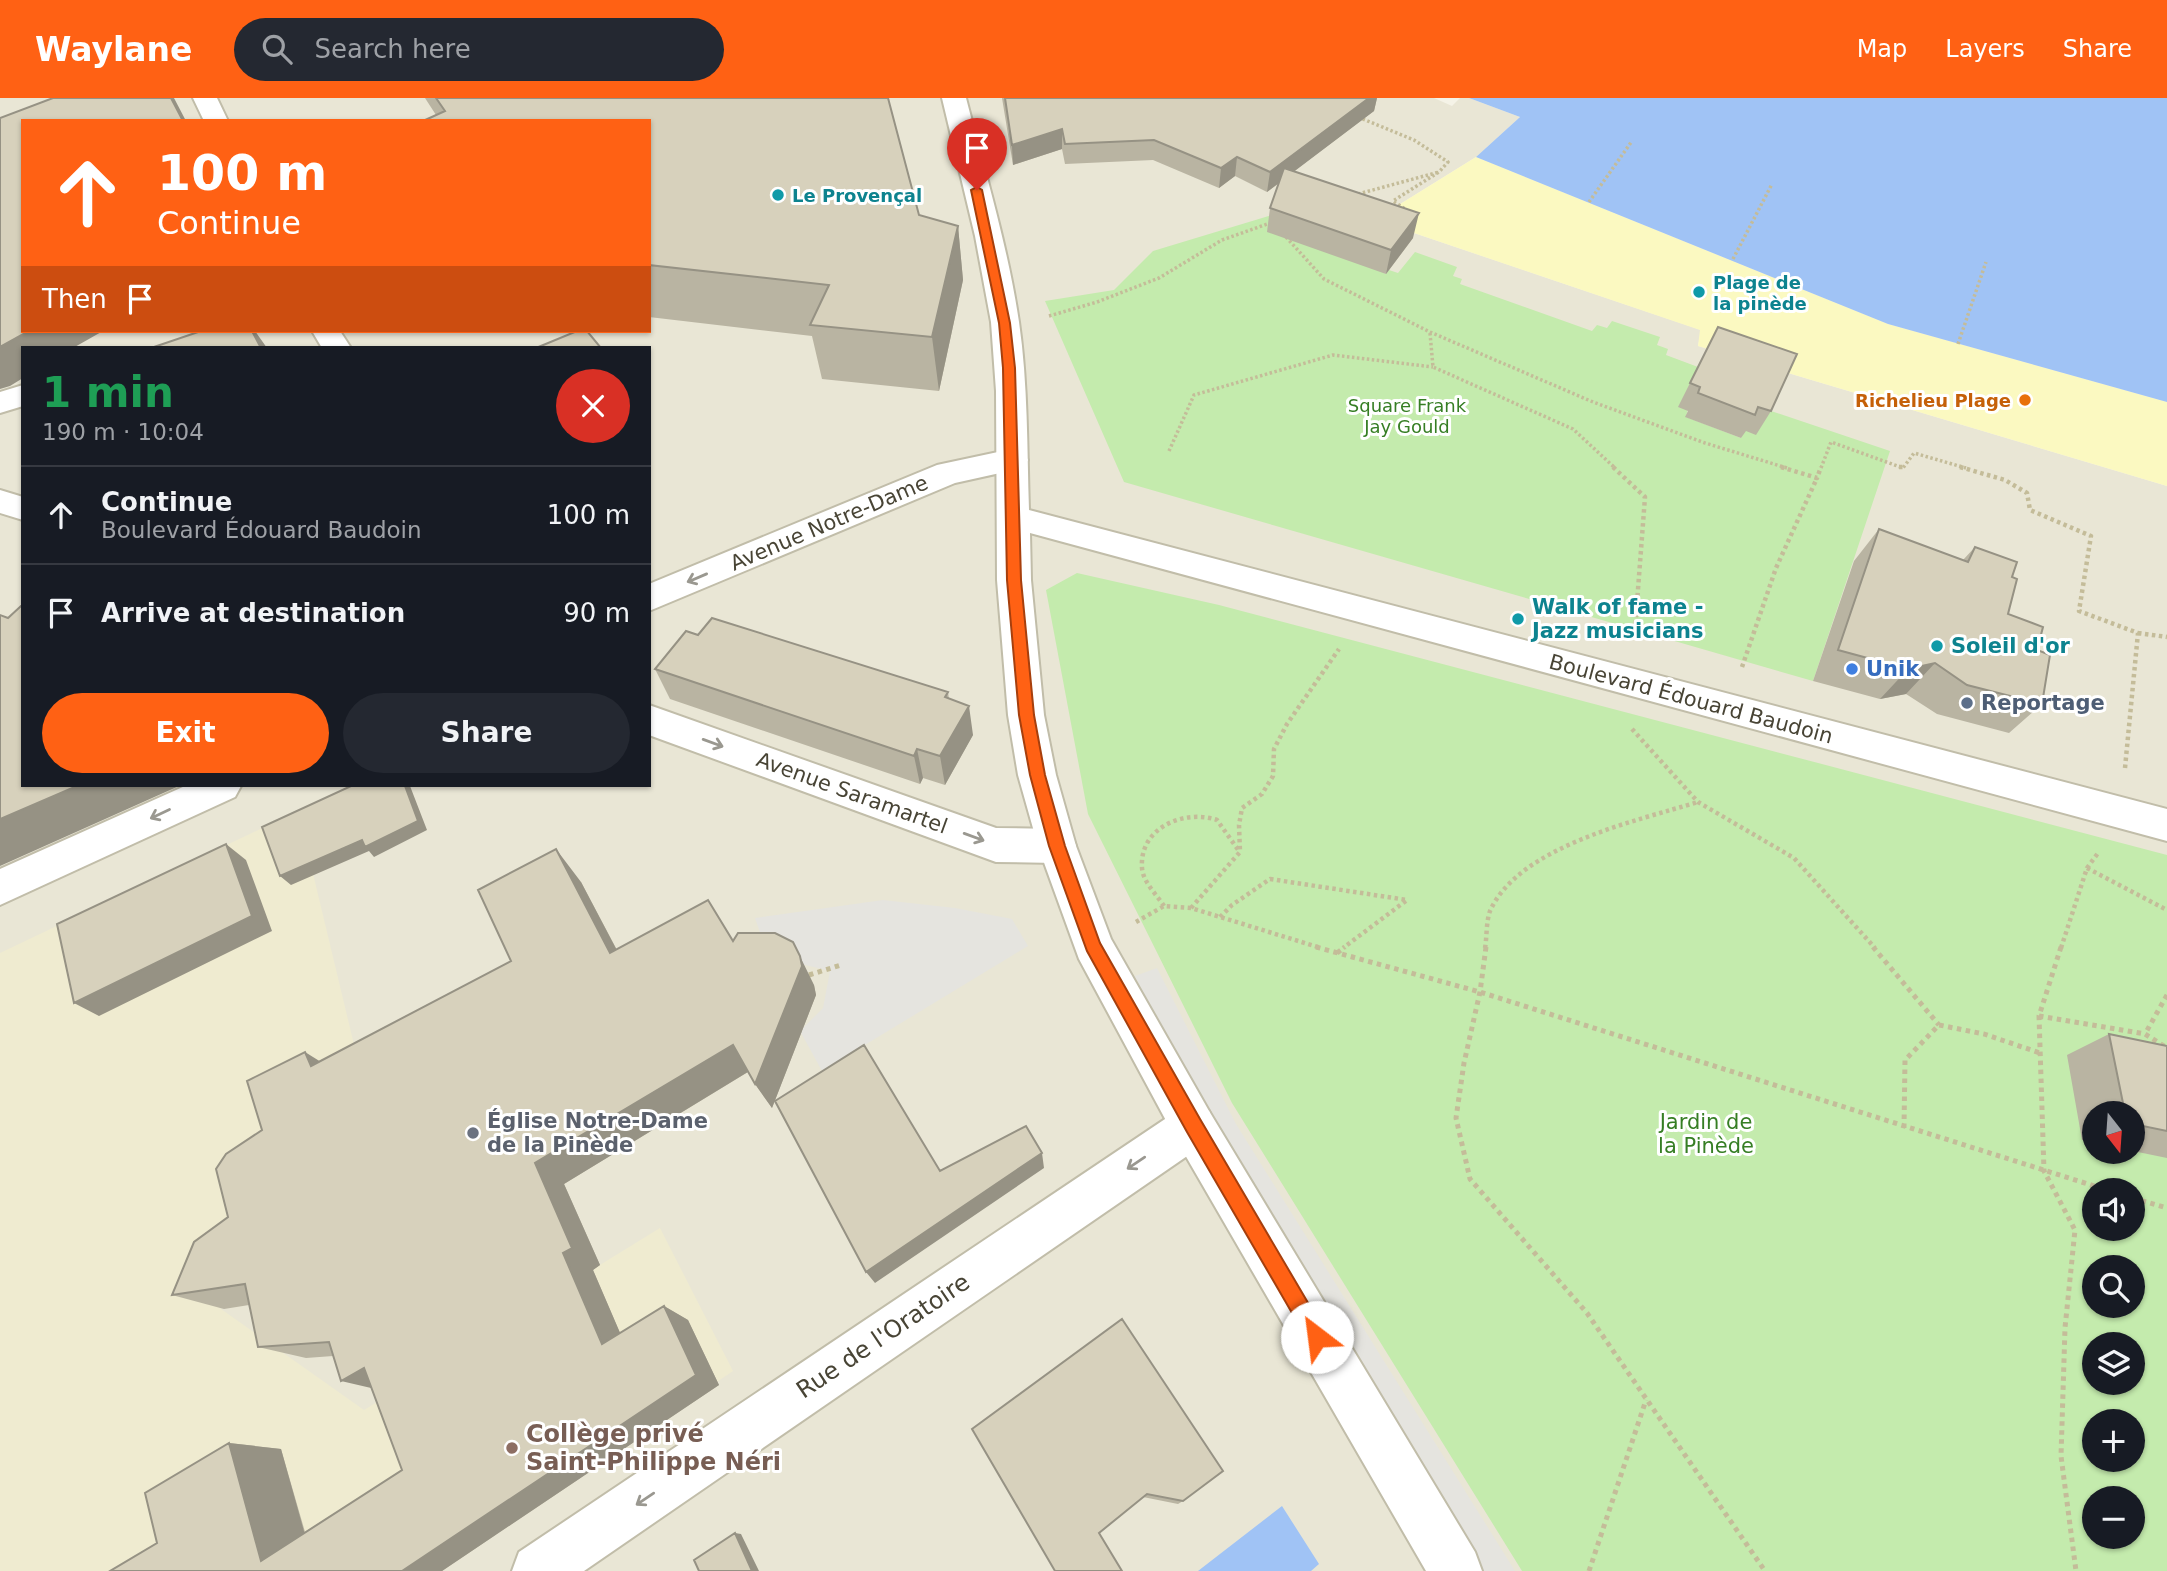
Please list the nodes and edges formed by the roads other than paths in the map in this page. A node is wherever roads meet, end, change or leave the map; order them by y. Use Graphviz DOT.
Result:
graph roads {
  1 [pos="205,98"];
  2 [pos="954,98"];
  3 [pos="215,119"];
  4 [pos="21,397"];
  5 [pos="0,403"];
  6 [pos="1012,460"];
  7 [pos="0,501"];
  8 [pos="21,508"];
  9 [pos="1012,517"];
  10 [pos="651,597"];
  11 [pos="651,721"];
  12 [pos="220,787"];
  13 [pos="2167,825"];
  14 [pos="1057,846"];
  15 [pos="0,888"];
  16 [pos="1193,1126"];
  17 [pos="538,1571"];
  18 [pos="1456,1571"];
  1 -- 3 [label="street"];
  2 -- 6 [label="street"];
  4 -- 5 [label="street"];
  6 -- 9 [label="street"];
  6 -- 10 [label="street, Avenue Notre-Dame, one-way"];
  7 -- 8 [label="street"];
  9 -- 13 [label="street, Boulevard Édouard Baudoin"];
  9 -- 14 [label="street"];
  11 -- 14 [label="street, Avenue Saramartel, one-way"];
  12 -- 15 [label="street, one-way"];
  14 -- 16 [label="street"];
  16 -- 17 [label="street, Rue de l'Oratoire, one-way"];
  16 -- 18 [label="street"];
}
